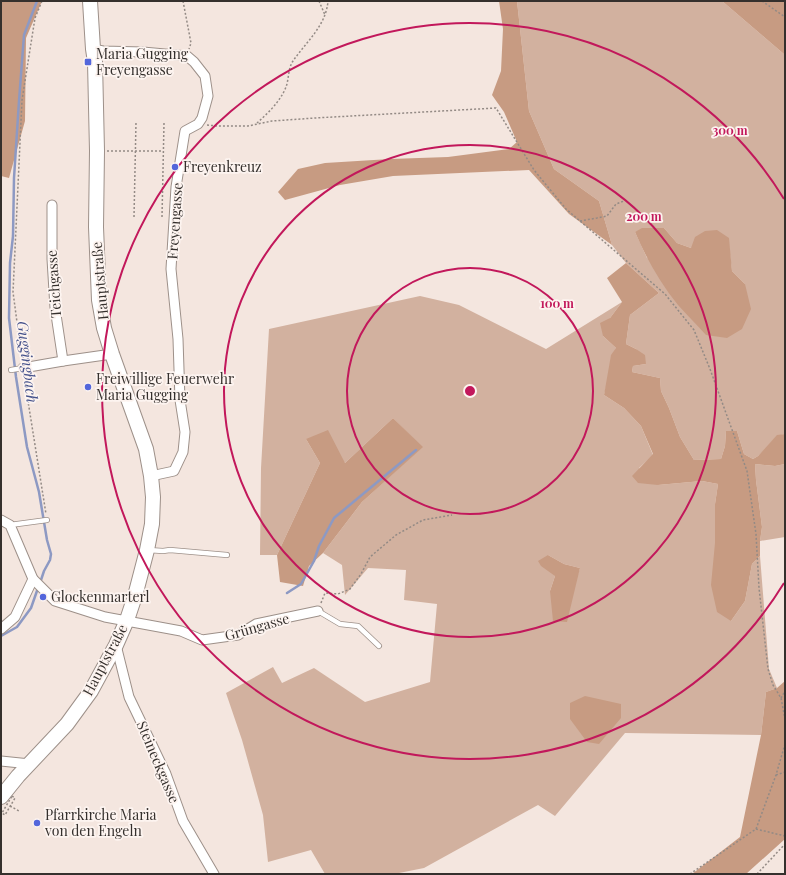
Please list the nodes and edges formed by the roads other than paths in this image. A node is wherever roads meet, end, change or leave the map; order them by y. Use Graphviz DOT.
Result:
graph roads {
  1 [pos="90,1"];
  2 [pos="93,49"];
  3 [pos="52,205"];
  4 [pos="112,354"];
  5 [pos="63,361"];
  6 [pos="23,368"];
  7 [pos="12,370"];
  8 [pos="151,476"];
  9 [pos="1,520"];
  10 [pos="45,521"];
  11 [pos="10,525"];
  12 [pos="147,550"];
  13 [pos="227,555"];
  14 [pos="37,583"];
  15 [pos="318,611"];
  16 [pos="127,620"];
  17 [pos="1,630"];
  18 [pos="116,645"];
  19 [pos="379,646"];
  20 [pos="1,761"];
  21 [pos="30,764"];
  22 [pos="4,800"];
  23 [pos="214,874"];
  1 -- 2 [label="main road, Hauptstraße"];
  2 -- 4 [label="main road, Hauptstraße"];
  2 -- 8 [label="street, Freyengasse"];
  3 -- 5 [label="street, Teichgasse"];
  4 -- 5 [label="street"];
  4 -- 8 [label="main road, Hauptstraße"];
  5 -- 6 [label="street"];
  6 -- 7 [label="lane"];
  8 -- 12 [label="main road, Hauptstraße"];
  9 -- 11 [label="street"];
  10 -- 11 [label="lane"];
  11 -- 14 [label="street"];
  12 -- 13 [label="lane"];
  12 -- 16 [label="main road, Hauptstraße"];
  14 -- 16 [label="street, Grüngasse"];
  14 -- 17 [label="street"];
  15 -- 16 [label="street, Grüngasse"];
  15 -- 19 [label="lane"];
  16 -- 18 [label="main road, Hauptstraße"];
  18 -- 21 [label="main road, Hauptstraße"];
  18 -- 23 [label="street, Steineckgasse"];
  20 -- 21 [label="street"];
  21 -- 22 [label="main road, Hauptstraße"];
}
